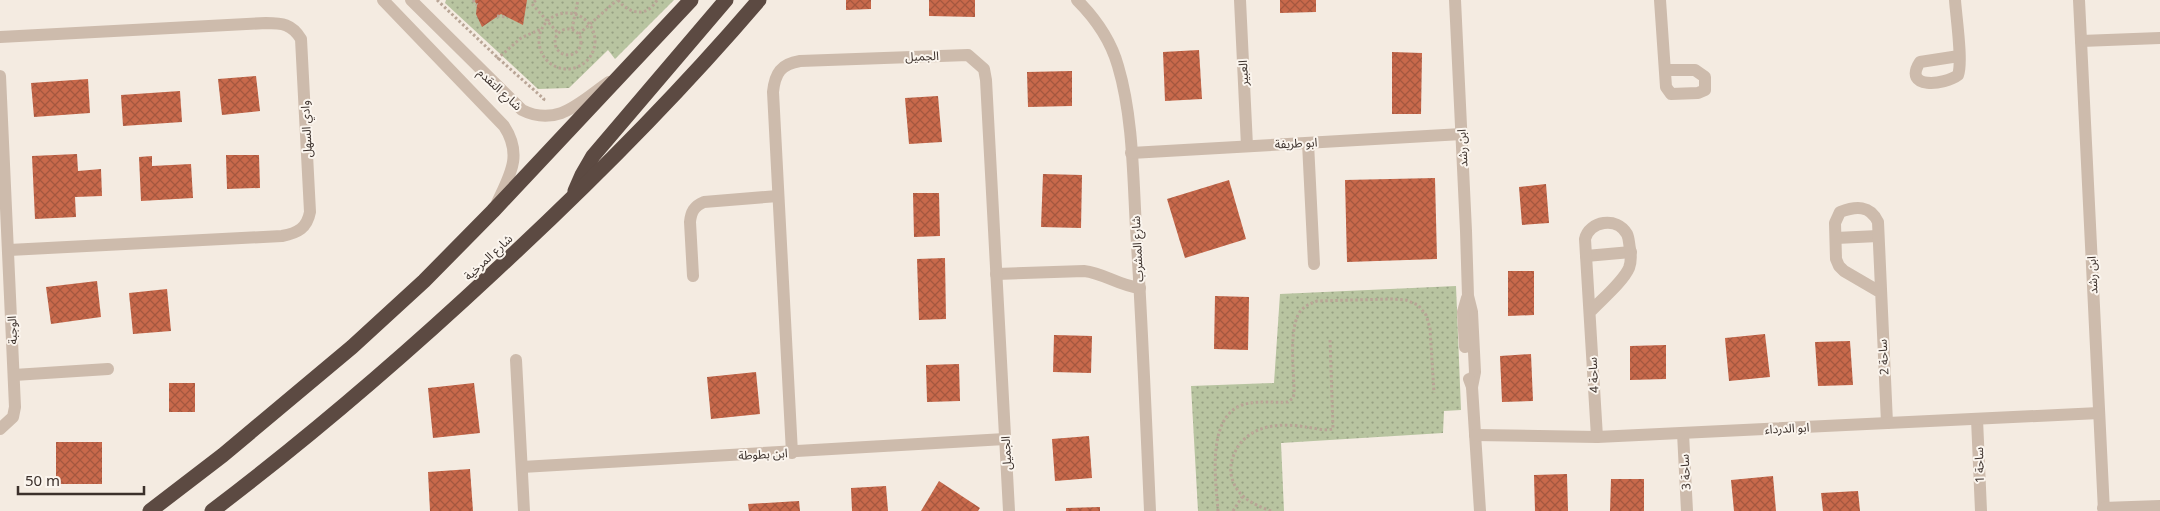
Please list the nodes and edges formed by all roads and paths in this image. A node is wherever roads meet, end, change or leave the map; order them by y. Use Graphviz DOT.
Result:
graph roads {
  1 [pos="383,0"];
  2 [pos="411,0"];
  3 [pos="437,0"];
  4 [pos="473,0"];
  5 [pos="578,0"];
  6 [pos="617,0"];
  7 [pos="657,0"];
  8 [pos="691,0"];
  9 [pos="726,0"];
  10 [pos="760,0"];
  11 [pos="1077,0"];
  12 [pos="1240,0"];
  13 [pos="1455,0"];
  14 [pos="1660,0"];
  15 [pos="1955,0"];
  16 [pos="2078,0"];
  17 [pos="534,2"];
  18 [pos="477,5"];
  19 [pos="575,14"];
  20 [pos="497,16"];
  21 [pos="507,17"];
  22 [pos="547,22"];
  23 [pos="590,25"];
  24 [pos="542,29"];
  25 [pos="572,29"];
  26 [pos="558,33"];
  27 [pos="579,34"];
  28 [pos="0,37"];
  29 [pos="2160,38"];
  30 [pos="2081,41"];
  31 [pos="1959,56"];
  32 [pos="498,58"];
  33 [pos="631,66"];
  34 [pos="1665,70"];
  35 [pos="482,72"];
  36 [pos="0,76"];
  37 [pos="530,114"];
  38 [pos="1462,134"];
  39 [pos="1308,142"];
  40 [pos="1247,146"];
  41 [pos="1131,153"];
  42 [pos="778,196"];
  43 [pos="573,198"];
  44 [pos="493,211"];
  45 [pos="1878,236"];
  46 [pos="1836,238"];
  47 [pos="9,250"];
  48 [pos="1631,252"];
  49 [pos="1586,256"];
  50 [pos="1314,264"];
  51 [pos="996,274"];
  52 [pos="693,276"];
  53 [pos="1140,288"];
  54 [pos="1880,292"];
  55 [pos="1590,312"];
  56 [pos="1330,338"];
  57 [pos="516,360"];
  58 [pos="108,369"];
  59 [pos="14,375"];
  60 [pos="1434,393"];
  61 [pos="2098,413"];
  62 [pos="1977,419"];
  63 [pos="1887,423"];
  64 [pos="0,429"];
  65 [pos="1683,433"];
  66 [pos="1475,435"];
  67 [pos="1597,437"];
  68 [pos="1005,439"];
  69 [pos="792,453"];
  70 [pos="522,467"];
  71 [pos="1242,497"];
  72 [pos="2160,506"];
  73 [pos="2104,510"];
  74 [pos="150,511"];
  75 [pos="212,511"];
  76 [pos="524,511"];
  77 [pos="1009,511"];
  78 [pos="1150,511"];
  79 [pos="1218,511"];
  80 [pos="1234,511"];
  81 [pos="1271,511"];
  82 [pos="1480,511"];
  83 [pos="1687,511"];
  84 [pos="1981,511"];
  1 -- 44 [label="street, شارع التقدم"];
  2 -- 35 [label="street, شارع التقدم"];
  3 -- 32 [label="path"];
  4 -- 18 [label="path"];
  5 -- 19 [label="path"];
  6 -- 7 [label="path"];
  6 -- 23 [label="path"];
  8 -- 33 [label="highway"];
  9 -- 43 [label="highway"];
  10 -- 43 [label="highway, شارع المرخية"];
  11 -- 41 [label="street, شارع المشرب"];
  12 -- 40 [label="street, العبير"];
  13 -- 38 [label="street, ابن رشد"];
  14 -- 34 [label="street"];
  15 -- 31 [label="street"];
  16 -- 30 [label="street, ابن رشد"];
  17 -- 22 [label="path"];
  19 -- 22 [label="path"];
  19 -- 23 [label="path"];
  19 -- 25 [label="path"];
  20 -- 21 [label="path"];
  22 -- 24 [label="path"];
  22 -- 26 [label="path"];
  23 -- 24 [label="path"];
  23 -- 27 [label="path"];
  24 -- 32 [label="path"];
  25 -- 26 [label="path"];
  25 -- 27 [label="path"];
  26 -- 27 [label="path"];
  28 -- 47 [label="street, وادي السهل"];
  29 -- 30 [label="street"];
  30 -- 61 [label="street, ابن رشد"];
  32 -- 35 [label="path"];
  32 -- 37 [label="path"];
  33 -- 37 [label="street, شارع التقدم"];
  33 -- 44 [label="highway"];
  35 -- 37 [label="street, شارع التقدم"];
  36 -- 47 [label="street, الوجبة"];
  38 -- 39 [label="street, ابو طريفة"];
  38 -- 66 [label="street, ابن رشد"];
  39 -- 40 [label="street, ابو طريفة"];
  39 -- 50 [label="street"];
  40 -- 41 [label="street, ابو طريفة"];
  41 -- 53 [label="street, شارع المشرب"];
  42 -- 51 [label="street, الجميل"];
  42 -- 52 [label="street"];
  42 -- 69 [label="street, الجميل"];
  43 -- 75 [label="highway, شارع المرخية"];
  44 -- 74 [label="highway"];
  45 -- 46 [label="street"];
  45 -- 46 [label="street, ساحة 2"];
  45 -- 54 [label="street, ساحة 2"];
  46 -- 54 [label="street, ساحة 2"];
  47 -- 59 [label="street, الوجبة"];
  48 -- 49 [label="street"];
  48 -- 49 [label="street, ساحة 4"];
  48 -- 55 [label="street"];
  49 -- 55 [label="street, ساحة 4"];
  51 -- 53 [label="street"];
  51 -- 68 [label="street, الجميل"];
  53 -- 78 [label="street, شارع المشرب"];
  54 -- 63 [label="street, ساحة 2"];
  55 -- 67 [label="street, ساحة 4"];
  56 -- 71 [label="path"];
  57 -- 70 [label="street"];
  58 -- 59 [label="street"];
  59 -- 64 [label="street, الوجبة"];
  60 -- 79 [label="path"];
  61 -- 62 [label="street, ابو الدرداء"];
  61 -- 73 [label="street, ابن رشد"];
  62 -- 63 [label="street, ابو الدرداء"];
  62 -- 84 [label="street, ساحة 1"];
  63 -- 65 [label="street, ابو الدرداء"];
  65 -- 67 [label="street, ابو الدرداء"];
  65 -- 83 [label="street, ساحة 3"];
  66 -- 67 [label="street, ابو الدرداء"];
  66 -- 82 [label="street, ابن رشد"];
  68 -- 69 [label="street, ابن بطوطة"];
  68 -- 77 [label="street, الجميل"];
  69 -- 70 [label="street, ابن بطوطة"];
  70 -- 76 [label="street"];
  71 -- 80 [label="path"];
  71 -- 81 [label="path"];
  72 -- 73 [label="street, ابن رشد"];
}
